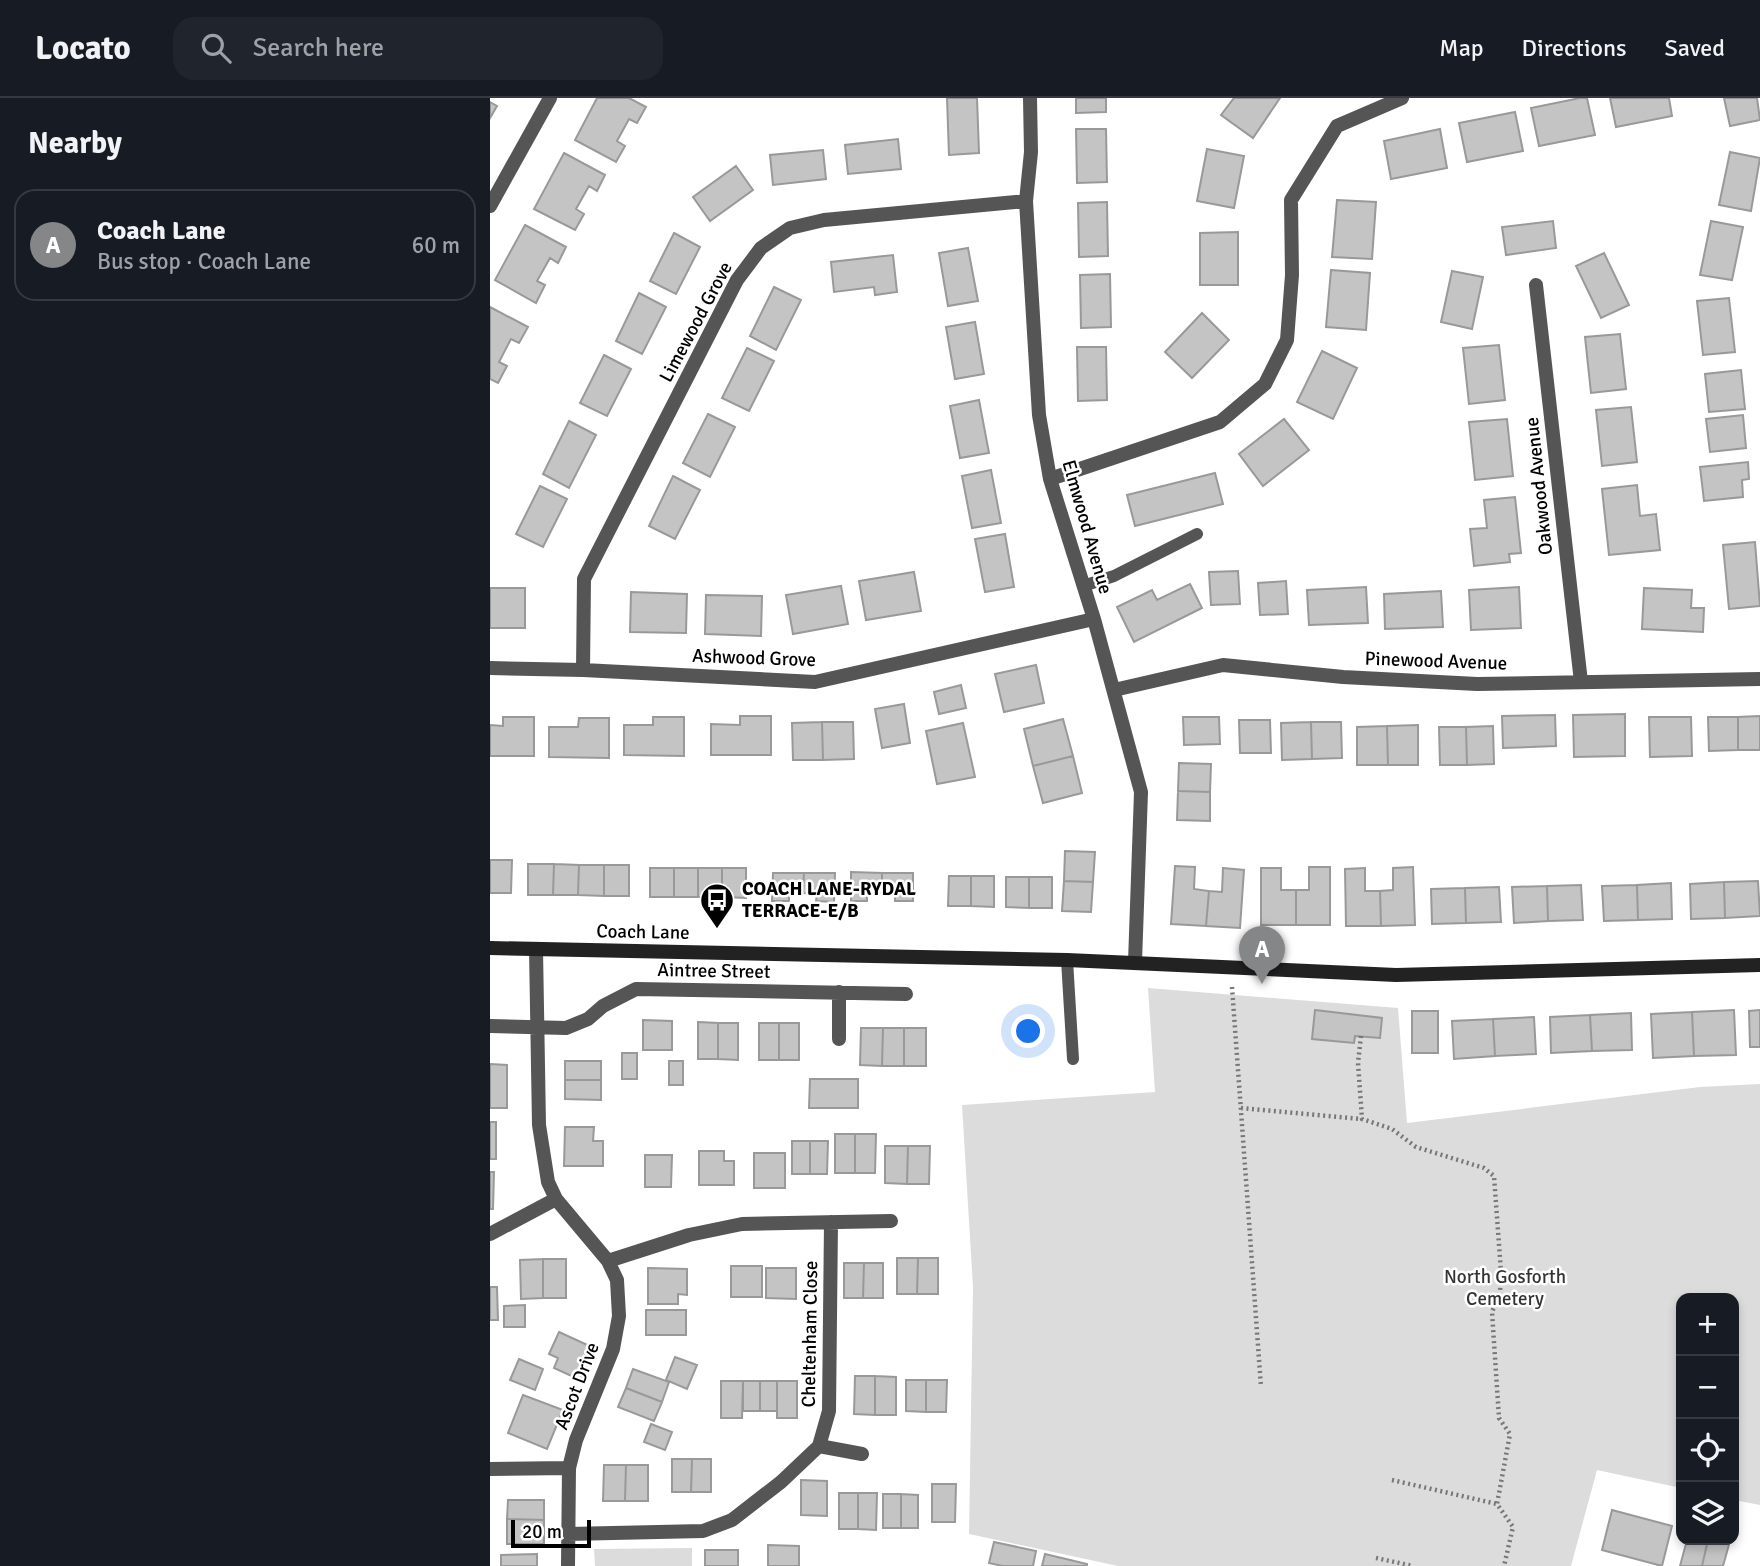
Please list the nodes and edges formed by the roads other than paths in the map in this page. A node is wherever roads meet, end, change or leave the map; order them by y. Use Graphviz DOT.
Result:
graph roads {
  1 [pos="550,98"];
  2 [pos="1030,98"];
  3 [pos="1402,98"];
  4 [pos="1026,201"];
  5 [pos="490,206"];
  6 [pos="1536,285"];
  7 [pos="1050,479"];
  8 [pos="1197,534"];
  9 [pos="1083,586"];
  10 [pos="1094,619"];
  11 [pos="490,668"];
  12 [pos="583,670"];
  13 [pos="1760,679"];
  14 [pos="1581,682"];
  15 [pos="1114,690"];
  16 [pos="490,948"];
  17 [pos="536,949"];
  18 [pos="1068,960"];
  19 [pos="1135,962"];
  20 [pos="1760,965"];
  21 [pos="839,992"];
  22 [pos="905,994"];
  23 [pos="490,1026"];
  24 [pos="537,1028"];
  25 [pos="839,1039"];
  26 [pos="1073,1059"];
  27 [pos="556,1199"];
  28 [pos="891,1221"];
  29 [pos="831,1222"];
  30 [pos="490,1234"];
  31 [pos="608,1261"];
  32 [pos="818,1446"];
  33 [pos="862,1454"];
  34 [pos="569,1468"];
  35 [pos="490,1469"];
  36 [pos="568,1534"];
  37 [pos="568,1566"];
  1 -- 5 [label="street"];
  2 -- 4 [label="street, Elmwood Avenue"];
  3 -- 7 [label="street"];
  4 -- 7 [label="street, Elmwood Avenue"];
  4 -- 12 [label="street, Limewood Grove"];
  6 -- 14 [label="street, Oakwood Avenue"];
  7 -- 9 [label="street, Elmwood Avenue"];
  8 -- 9 [label="lane"];
  9 -- 10 [label="street, Elmwood Avenue"];
  10 -- 12 [label="street, Ashwood Grove"];
  10 -- 15 [label="street, Elmwood Avenue"];
  11 -- 12 [label="street, Ashwood Grove"];
  13 -- 14 [label="street, Pinewood Avenue"];
  14 -- 15 [label="street, Pinewood Avenue"];
  15 -- 19 [label="street, Elmwood Avenue"];
  16 -- 17 [label="street, Coach Lane"];
  17 -- 18 [label="street, Coach Lane"];
  17 -- 24 [label="street, Ascot Drive"];
  18 -- 19 [label="street, Coach Lane"];
  18 -- 26 [label="lane"];
  19 -- 20 [label="street, Coach Lane"];
  21 -- 22 [label="street, Aintree Street"];
  21 -- 24 [label="street, Aintree Street"];
  21 -- 25 [label="street"];
  23 -- 24 [label="street, Aintree Street"];
  24 -- 27 [label="street, Ascot Drive"];
  27 -- 30 [label="street"];
  27 -- 31 [label="street, Ascot Drive"];
  28 -- 29 [label="street"];
  29 -- 31 [label="street"];
  29 -- 32 [label="street, Cheltenham Close"];
  31 -- 34 [label="street, Ascot Drive"];
  32 -- 33 [label="street"];
  32 -- 36 [label="street, Cheltenham Close"];
  34 -- 35 [label="street"];
  34 -- 36 [label="street, Ascot Drive"];
  36 -- 37 [label="street, Ascot Drive"];
}
